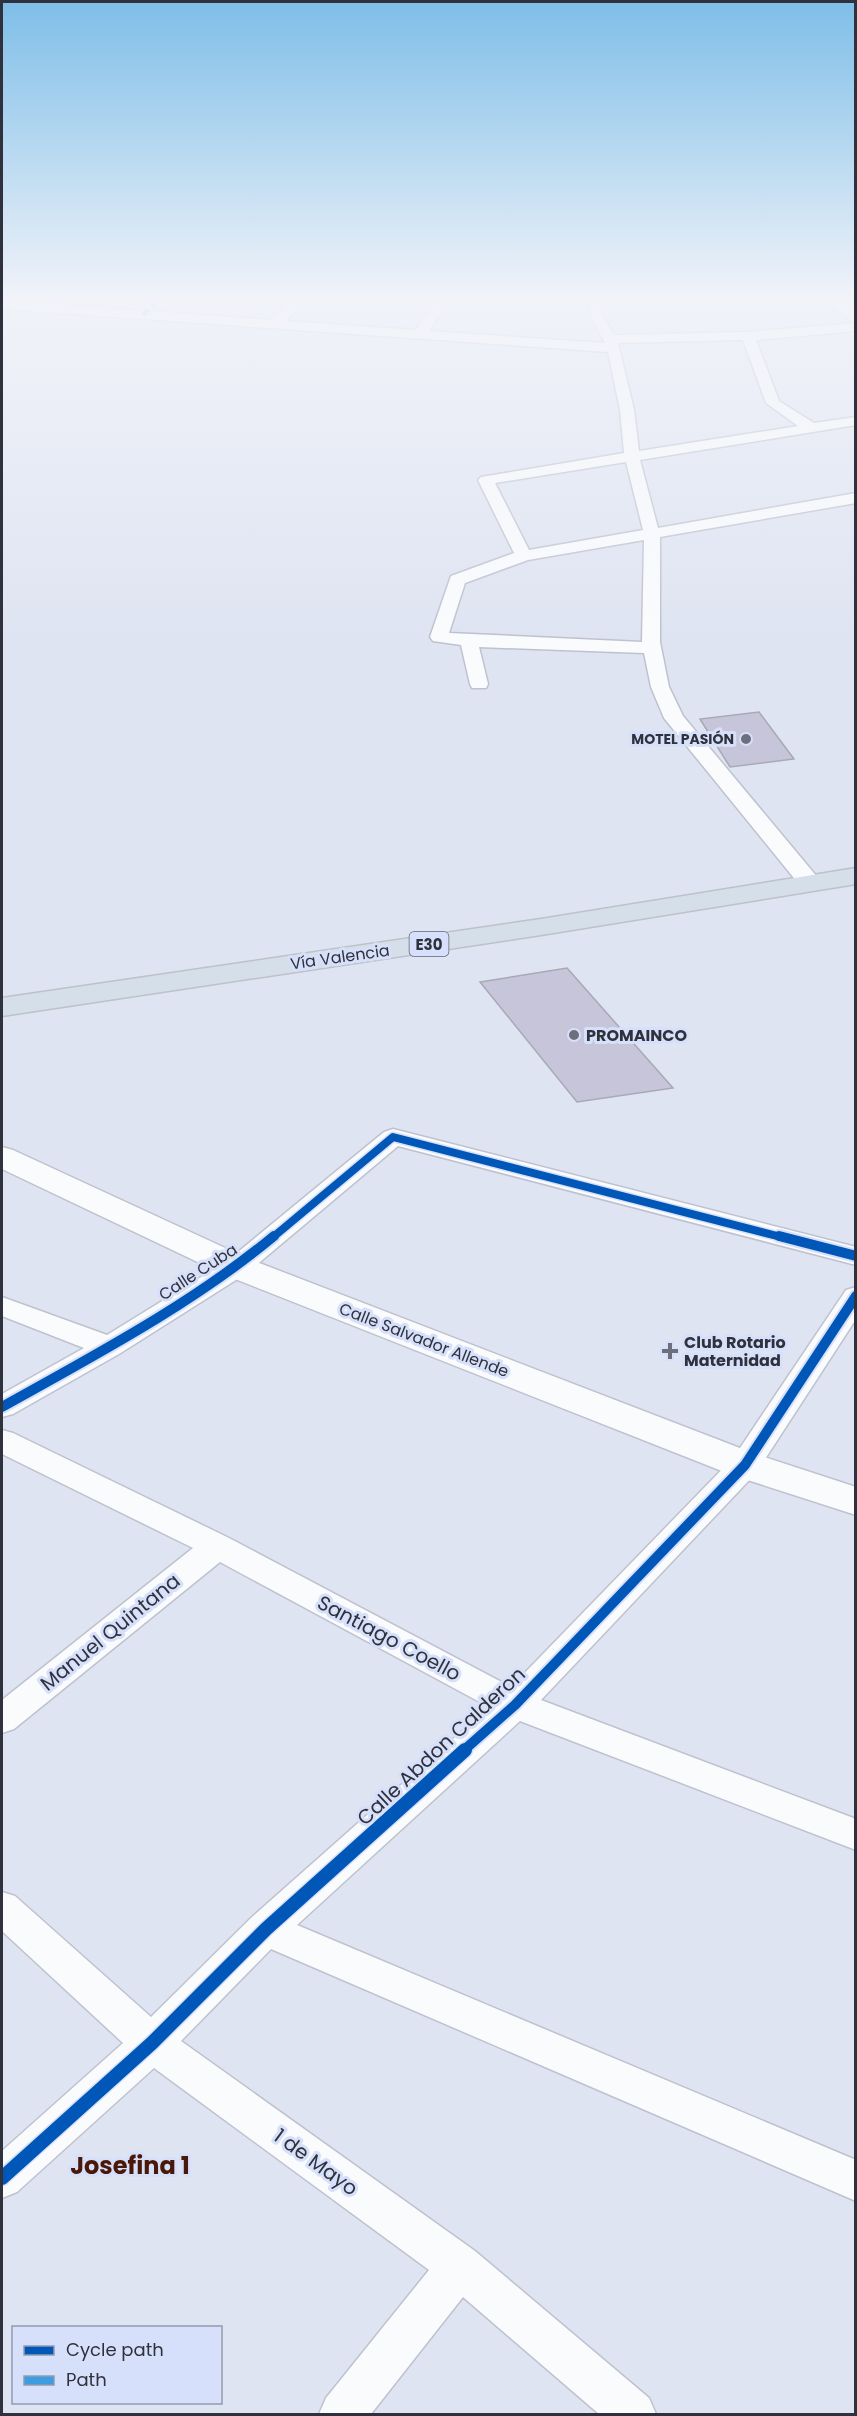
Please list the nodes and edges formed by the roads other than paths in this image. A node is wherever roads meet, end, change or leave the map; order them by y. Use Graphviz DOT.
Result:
graph roads {
  1 [pos="627,410"];
  2 [pos="783,410"];
  3 [pos="855,421"];
  4 [pos="811,428"];
  5 [pos="632,457"];
  6 [pos="855,498"];
  7 [pos="652,534"];
  8 [pos="525,555"];
  9 [pos="469,641"];
  10 [pos="653,648"];
  11 [pos="479,684"];
  12 [pos="855,876"];
  13 [pos="810,883"];
  14 [pos="2,1006"];
  15 [pos="2,1157"];
  16 [pos="855,1256"];
  17 [pos="237,1267"];
  18 [pos="855,1296"];
  19 [pos="3,1307"];
  20 [pos="109,1347"];
  21 [pos="2,1407"];
  22 [pos="2,1441"];
  23 [pos="745,1465"];
  24 [pos="855,1501"];
  25 [pos="218,1546"];
  26 [pos="515,1705"];
  27 [pos="2,1719"];
  28 [pos="855,1835"];
  29 [pos="2,1908"];
  30 [pos="267,1929"];
  31 [pos="152,2043"];
  32 [pos="2,2178"];
  33 [pos="855,2181"];
  34 [pos="460,2266"];
  35 [pos="342,2415"];
  36 [pos="633,2415"];
  1 -- 5 [label="street"];
  2 -- 4 [label="street"];
  3 -- 4 [label="street"];
  4 -- 5 [label="street"];
  5 -- 7 [label="street"];
  5 -- 8 [label="street"];
  6 -- 7 [label="street"];
  7 -- 8 [label="street"];
  7 -- 10 [label="street"];
  8 -- 9 [label="street"];
  9 -- 10 [label="street"];
  9 -- 11 [label="street"];
  10 -- 13 [label="street"];
  12 -- 13 [label="highway, Vía Valencia / E30"];
  13 -- 14 [label="highway, Vía Valencia / E30"];
  15 -- 17 [label="street, Calle Salvador Allende"];
  16 -- 17 [label="street, Calle Cuba"];
  17 -- 20 [label="street, Calle Cuba"];
  17 -- 23 [label="street, Calle Salvador Allende"];
  18 -- 23 [label="street, Calle Abdon Calderon"];
  19 -- 20 [label="street"];
  20 -- 21 [label="street, Calle Cuba"];
  22 -- 25 [label="street, Santiago Coello"];
  23 -- 24 [label="street, Calle Salvador Allende"];
  23 -- 26 [label="street, Calle Abdon Calderon"];
  25 -- 26 [label="street, Santiago Coello"];
  25 -- 27 [label="street, Manuel Quintana"];
  26 -- 28 [label="street, Santiago Coello"];
  26 -- 30 [label="street, Calle Abdon Calderon"];
  29 -- 31 [label="street, 1 de Mayo"];
  30 -- 31 [label="street, Calle Abdon Calderon"];
  30 -- 33 [label="street"];
  31 -- 32 [label="street, Calle Abdon Calderon"];
  31 -- 34 [label="street, 1 de Mayo"];
  34 -- 35 [label="street"];
  34 -- 36 [label="street, 1 de Mayo"];
}
